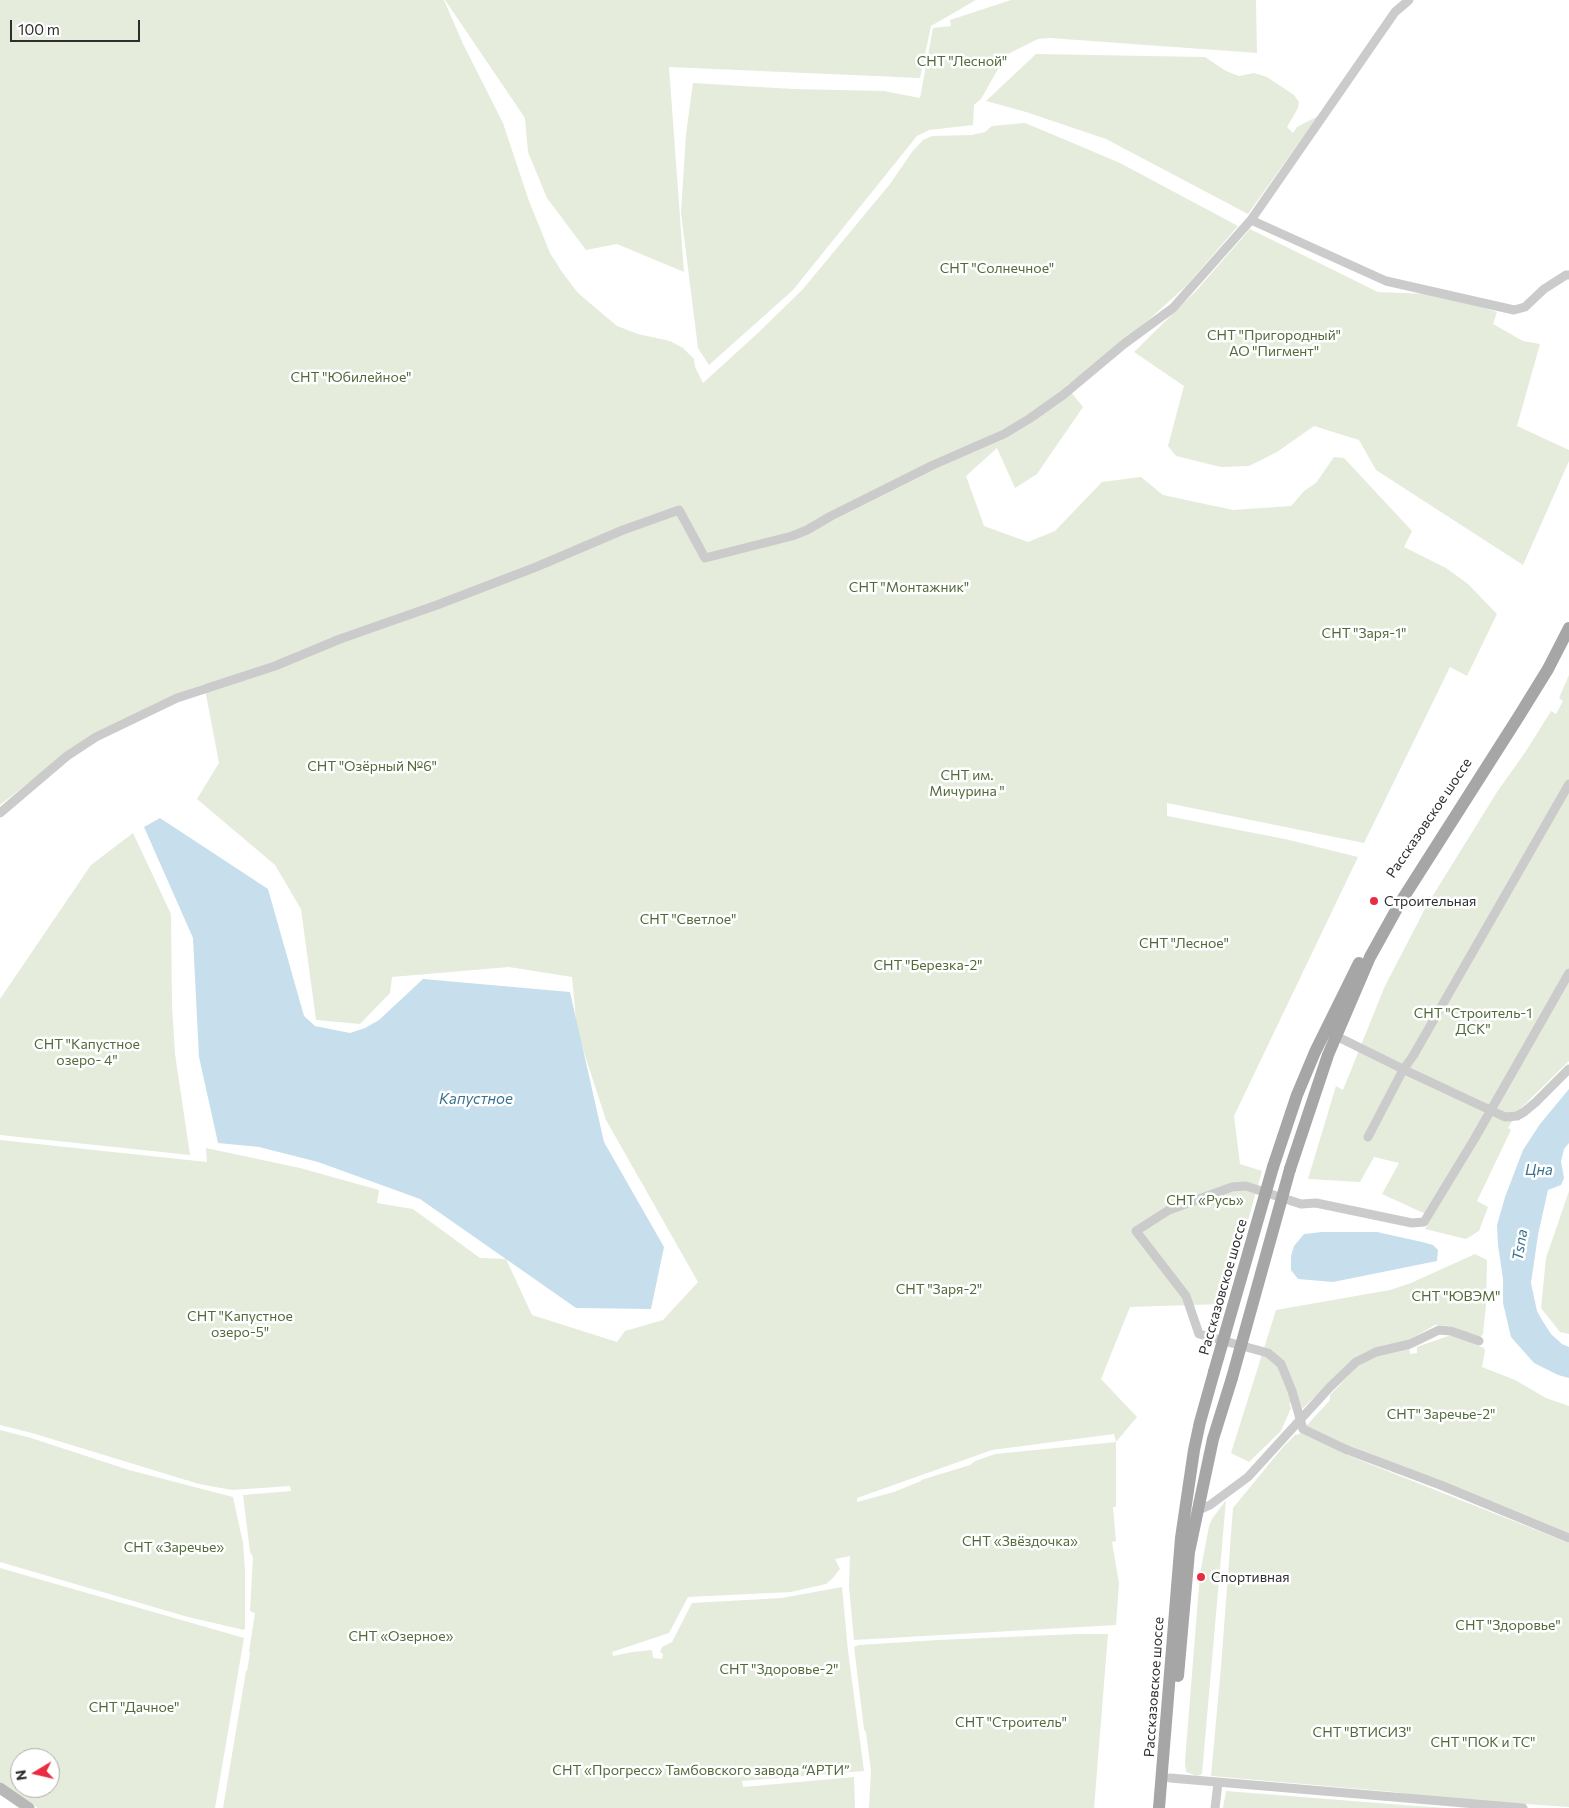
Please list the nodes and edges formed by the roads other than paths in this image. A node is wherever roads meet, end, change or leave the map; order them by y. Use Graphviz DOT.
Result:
graph roads {
  1 [pos="1409,0"];
  2 [pos="1251,220"];
  3 [pos="1569,276"];
  4 [pos="1569,628"];
  5 [pos="1519,716"];
  6 [pos="1569,784"];
  7 [pos="0,813"];
  8 [pos="1569,973"];
  9 [pos="1336,1036"];
  10 [pos="1569,1069"];
  11 [pos="1403,1070"];
  12 [pos="1491,1110"];
  13 [pos="1368,1138"];
  14 [pos="1479,1341"];
  15 [pos="1300,1420"];
  16 [pos="1197,1511"];
  17 [pos="1569,1538"];
  18 [pos="1170,1778"];
  19 [pos="1218,1783"];
  20 [pos="0,1788"];
  21 [pos="29,1808"];
  22 [pos="1159,1808"];
  23 [pos="1167,1808"];
  24 [pos="1215,1808"];
  25 [pos="1523,1808"];
  1 -- 2 [label="street"];
  2 -- 3 [label="street"];
  2 -- 7 [label="street"];
  4 -- 5 [label="main road, Рассказовское шоссе"];
  5 -- 9 [label="main road, Рассказовское шоссе"];
  5 -- 22 [label="main road, Рассказовское шоссе, bridge"];
  6 -- 11 [label="street"];
  8 -- 12 [label="street"];
  9 -- 11 [label="street"];
  9 -- 16 [label="main road, Рассказовское шоссе, bridge"];
  10 -- 12 [label="street"];
  11 -- 12 [label="street"];
  11 -- 13 [label="street"];
  12 -- 15 [label="street"];
  14 -- 15 [label="street"];
  15 -- 16 [label="street"];
  15 -- 17 [label="street"];
  16 -- 18 [label="main road, Рассказовское шоссе"];
  18 -- 19 [label="street"];
  18 -- 23 [label="main road, Рассказовское шоссе"];
  19 -- 24 [label="street"];
  19 -- 25 [label="street"];
  20 -- 21 [label="street"];
}
